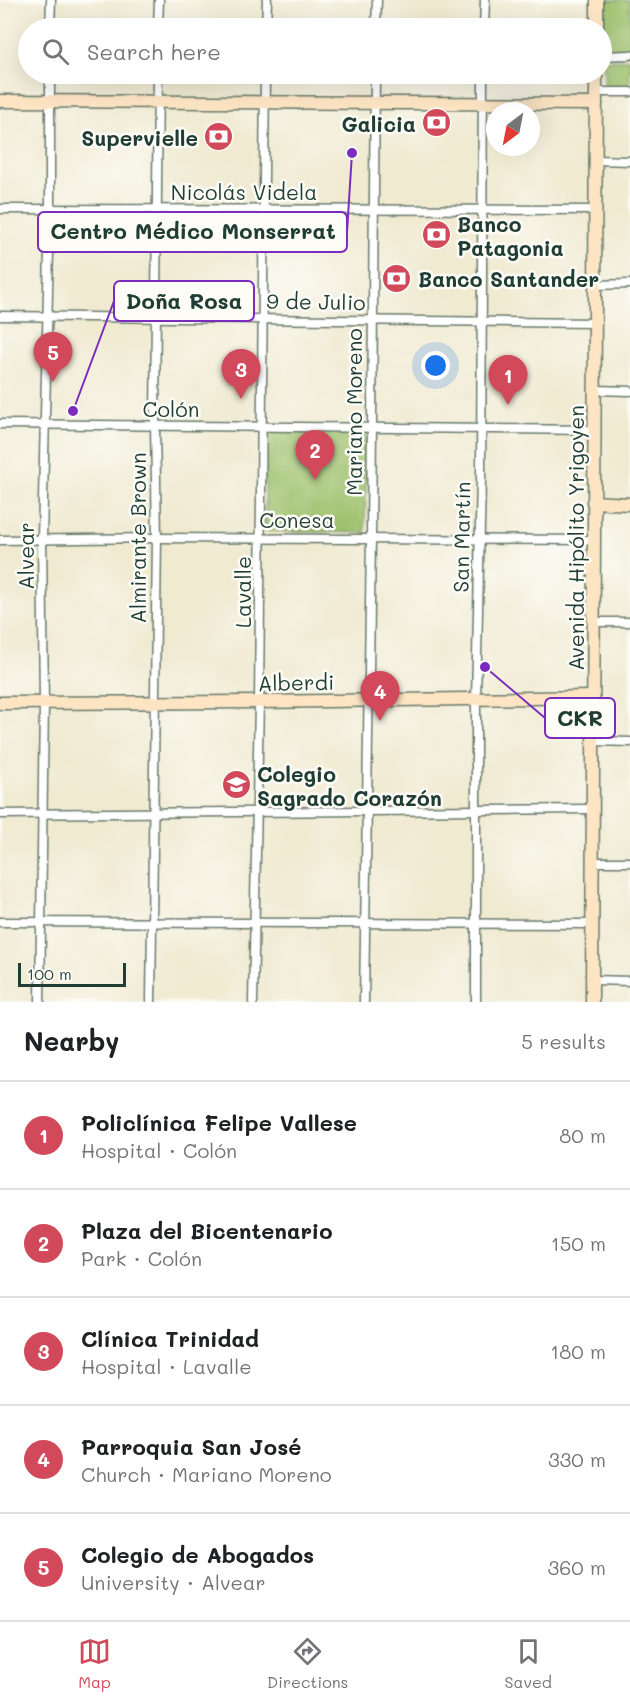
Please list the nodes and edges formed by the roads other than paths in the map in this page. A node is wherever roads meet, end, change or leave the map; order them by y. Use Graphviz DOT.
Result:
graph roads {
  1 [pos="51,0"];
  2 [pos="159,0"];
  3 [pos="267,0"];
  4 [pos="377,0"];
  5 [pos="485,0"];
  6 [pos="597,0"];
  7 [pos="50,18"];
  8 [pos="158,18"];
  9 [pos="266,18"];
  10 [pos="376,18"];
  11 [pos="484,18"];
  12 [pos="597,18"];
  13 [pos="630,55"];
  14 [pos="612,56"];
  15 [pos="50,84"];
  16 [pos="158,84"];
  17 [pos="265,84"];
  18 [pos="375,84"];
  19 [pos="483,84"];
  20 [pos="596,84"];
  21 [pos="630,92"];
  22 [pos="596,98"];
  23 [pos="0,101"];
  24 [pos="157,101"];
  25 [pos="49,102"];
  26 [pos="264,102"];
  27 [pos="374,102"];
  28 [pos="483,104"];
  29 [pos="596,160"];
  30 [pos="630,161"];
  31 [pos="0,209"];
  32 [pos="50,209"];
  33 [pos="156,209"];
  34 [pos="262,209"];
  35 [pos="374,210"];
  36 [pos="596,210"];
  37 [pos="483,211"];
  38 [pos="630,284"];
  39 [pos="595,285"];
  40 [pos="0,316"];
  41 [pos="48,316"];
  42 [pos="157,317"];
  43 [pos="261,319"];
  44 [pos="372,320"];
  45 [pos="481,321"];
  46 [pos="596,323"];
  47 [pos="596,390"];
  48 [pos="630,391"];
  49 [pos="0,424"];
  50 [pos="45,424"];
  51 [pos="154,426"];
  52 [pos="260,426"];
  53 [pos="371,426"];
  54 [pos="481,427"];
  55 [pos="594,430"];
  56 [pos="593,502"];
  57 [pos="630,504"];
  58 [pos="157,538"];
  59 [pos="260,539"];
  60 [pos="371,539"];
  61 [pos="0,540"];
  62 [pos="42,540"];
  63 [pos="480,540"];
  64 [pos="593,540"];
  65 [pos="593,621"];
  66 [pos="630,622"];
  67 [pos="593,697"];
  68 [pos="476,699"];
  69 [pos="367,700"];
  70 [pos="259,702"];
  71 [pos="0,703"];
  72 [pos="44,703"];
  73 [pos="153,703"];
  74 [pos="593,741"];
  75 [pos="630,742"];
  76 [pos="592,809"];
  77 [pos="476,810"];
  78 [pos="367,811"];
  79 [pos="256,812"];
  80 [pos="0,814"];
  81 [pos="43,814"];
  82 [pos="152,814"];
  83 [pos="592,862"];
  84 [pos="630,862"];
  85 [pos="0,922"];
  86 [pos="41,923"];
  87 [pos="255,923"];
  88 [pos="364,923"];
  89 [pos="153,924"];
  90 [pos="475,924"];
  91 [pos="592,924"];
  92 [pos="592,980"];
  93 [pos="630,981"];
  94 [pos="40,1002"];
  95 [pos="151,1002"];
  96 [pos="253,1002"];
  97 [pos="364,1002"];
  98 [pos="476,1002"];
  99 [pos="592,1002"];
  1 -- 7 [label="street"];
  2 -- 8 [label="street"];
  3 -- 9 [label="street"];
  4 -- 10 [label="street"];
  5 -- 11 [label="street"];
  6 -- 12 [label="street"];
  13 -- 14 [label="street"];
  15 -- 25 [label="street, Alvear"];
  16 -- 24 [label="street, Almirante Brown"];
  17 -- 26 [label="street, Lavalle"];
  18 -- 27 [label="street, Mariano Moreno"];
  19 -- 28 [label="street, San Martín"];
  20 -- 22 [label="street, Avenida Hipólito Yrigoyen"];
  21 -- 22 [label="street"];
  22 -- 28 [label="street"];
  22 -- 29 [label="street, Avenida Hipólito Yrigoyen"];
  23 -- 25 [label="street"];
  24 -- 25 [label="street"];
  24 -- 26 [label="street"];
  24 -- 33 [label="street, Almirante Brown"];
  25 -- 32 [label="street, Alvear"];
  26 -- 27 [label="street"];
  26 -- 34 [label="street, Lavalle"];
  27 -- 28 [label="street"];
  27 -- 35 [label="street, Mariano Moreno"];
  28 -- 37 [label="street, San Martín"];
  29 -- 30 [label="street"];
  29 -- 36 [label="street, Avenida Hipólito Yrigoyen"];
  31 -- 32 [label="street, Nicolás Videla"];
  32 -- 33 [label="street, Nicolás Videla"];
  32 -- 41 [label="street, Alvear"];
  33 -- 34 [label="street, Nicolás Videla"];
  33 -- 42 [label="street, Almirante Brown"];
  34 -- 35 [label="street, Nicolás Videla"];
  34 -- 43 [label="street, Lavalle"];
  35 -- 37 [label="street, Nicolás Videla"];
  35 -- 44 [label="street, Mariano Moreno"];
  36 -- 37 [label="street, Nicolás Videla"];
  36 -- 39 [label="street, Avenida Hipólito Yrigoyen"];
  37 -- 45 [label="street, San Martín"];
  38 -- 39 [label="street"];
  39 -- 46 [label="street, Avenida Hipólito Yrigoyen"];
  40 -- 41 [label="street, 9 de Julio"];
  41 -- 42 [label="street, 9 de Julio"];
  41 -- 50 [label="street, Alvear"];
  42 -- 43 [label="street, 9 de Julio"];
  42 -- 51 [label="street, Almirante Brown"];
  43 -- 44 [label="street, 9 de Julio"];
  43 -- 52 [label="street, Lavalle"];
  44 -- 45 [label="street, 9 de Julio"];
  44 -- 53 [label="street, Mariano Moreno"];
  45 -- 46 [label="street, 9 de Julio"];
  45 -- 54 [label="street, San Martín"];
  46 -- 47 [label="street, Avenida Hipólito Yrigoyen"];
  47 -- 48 [label="street"];
  47 -- 55 [label="street, Avenida Hipólito Yrigoyen"];
  49 -- 50 [label="street, Colón"];
  50 -- 51 [label="street, Colón"];
  50 -- 62 [label="street, Alvear"];
  51 -- 52 [label="street, Colón"];
  51 -- 58 [label="street, Almirante Brown"];
  52 -- 53 [label="street, Colón"];
  52 -- 59 [label="street, Lavalle"];
  53 -- 54 [label="street, Colón"];
  53 -- 60 [label="street, Mariano Moreno"];
  54 -- 55 [label="street, Colón"];
  54 -- 63 [label="street, San Martín"];
  55 -- 56 [label="street, Avenida Hipólito Yrigoyen"];
  56 -- 57 [label="street"];
  56 -- 64 [label="street, Avenida Hipólito Yrigoyen"];
  58 -- 59 [label="street, Conesa"];
  58 -- 62 [label="street, Conesa"];
  58 -- 73 [label="street, Almirante Brown"];
  59 -- 60 [label="street, Conesa"];
  59 -- 70 [label="street, Lavalle"];
  60 -- 63 [label="street, Conesa"];
  60 -- 69 [label="street, Mariano Moreno"];
  61 -- 62 [label="street, Conesa"];
  62 -- 72 [label="street, Alvear"];
  63 -- 64 [label="street, Conesa"];
  63 -- 68 [label="street, San Martín"];
  64 -- 65 [label="street, Avenida Hipólito Yrigoyen"];
  65 -- 66 [label="street"];
  65 -- 67 [label="street, Avenida Hipólito Yrigoyen"];
  67 -- 68 [label="street, Alberdi"];
  67 -- 74 [label="street, Avenida Hipólito Yrigoyen"];
  68 -- 69 [label="street, Alberdi"];
  68 -- 77 [label="street, San Martín"];
  69 -- 70 [label="street, Alberdi"];
  69 -- 78 [label="street, Mariano Moreno"];
  70 -- 73 [label="street, Alberdi"];
  70 -- 79 [label="street, Lavalle"];
  71 -- 72 [label="street, Alberdi"];
  72 -- 73 [label="street, Alberdi"];
  72 -- 81 [label="street, Alvear"];
  73 -- 82 [label="street, Almirante Brown"];
  74 -- 75 [label="street"];
  74 -- 76 [label="street, Avenida Hipólito Yrigoyen"];
  76 -- 77 [label="street"];
  76 -- 83 [label="street, Avenida Hipólito Yrigoyen"];
  77 -- 78 [label="street"];
  77 -- 90 [label="street, San Martín"];
  78 -- 79 [label="street"];
  78 -- 88 [label="street, Mariano Moreno"];
  79 -- 82 [label="street"];
  79 -- 87 [label="street, Lavalle"];
  80 -- 81 [label="street"];
  81 -- 82 [label="street"];
  81 -- 86 [label="street, Alvear"];
  82 -- 89 [label="street, Almirante Brown"];
  83 -- 84 [label="street"];
  83 -- 91 [label="street, Avenida Hipólito Yrigoyen"];
  85 -- 86 [label="street"];
  86 -- 89 [label="street"];
  86 -- 94 [label="street, Alvear"];
  87 -- 88 [label="street"];
  87 -- 89 [label="street"];
  87 -- 96 [label="street, Lavalle"];
  88 -- 90 [label="street"];
  88 -- 97 [label="street, Mariano Moreno"];
  89 -- 95 [label="street, Almirante Brown"];
  90 -- 91 [label="street"];
  90 -- 98 [label="street, San Martín"];
  91 -- 92 [label="street, Avenida Hipólito Yrigoyen"];
  92 -- 93 [label="street"];
  92 -- 99 [label="street, Avenida Hipólito Yrigoyen"];
}
